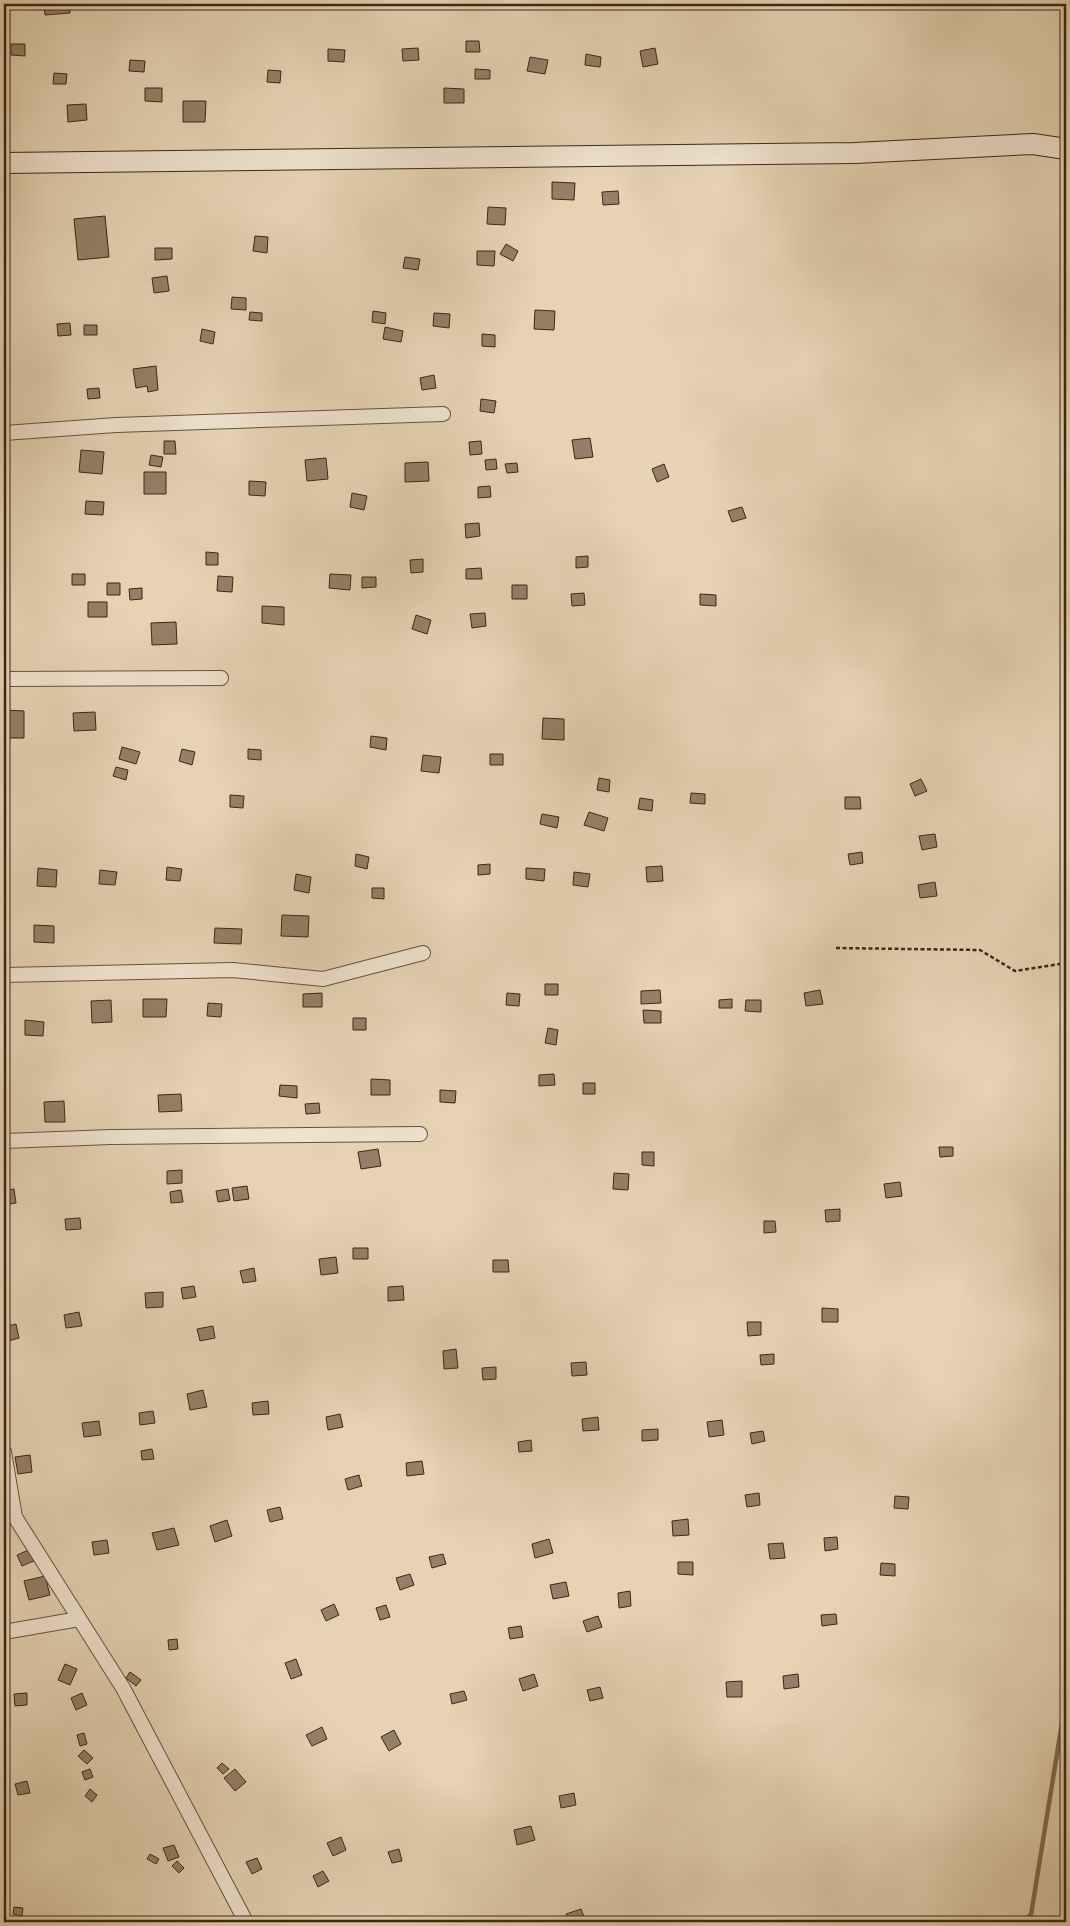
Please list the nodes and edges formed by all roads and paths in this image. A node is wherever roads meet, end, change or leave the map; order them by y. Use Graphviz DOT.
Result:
graph roads {
  1 [pos="1066,149"];
  2 [pos="4,163"];
  3 [pos="443,414"];
  4 [pos="4,433"];
  5 [pos="221,678"];
  6 [pos="4,679"];
  7 [pos="836,948"];
  8 [pos="423,953"];
  9 [pos="1066,963"];
  10 [pos="4,975"];
  11 [pos="420,1134"];
  12 [pos="4,1141"];
  13 [pos="4,1452"];
  14 [pos="79,1619"];
  15 [pos="4,1632"];
  16 [pos="246,1922"];
  1 -- 2 [label="main road"];
  3 -- 4 [label="street"];
  5 -- 6 [label="street"];
  7 -- 9 [label="path"];
  8 -- 10 [label="street"];
  11 -- 12 [label="street"];
  13 -- 14 [label="street"];
  14 -- 15 [label="street"];
  14 -- 16 [label="street"];
}
